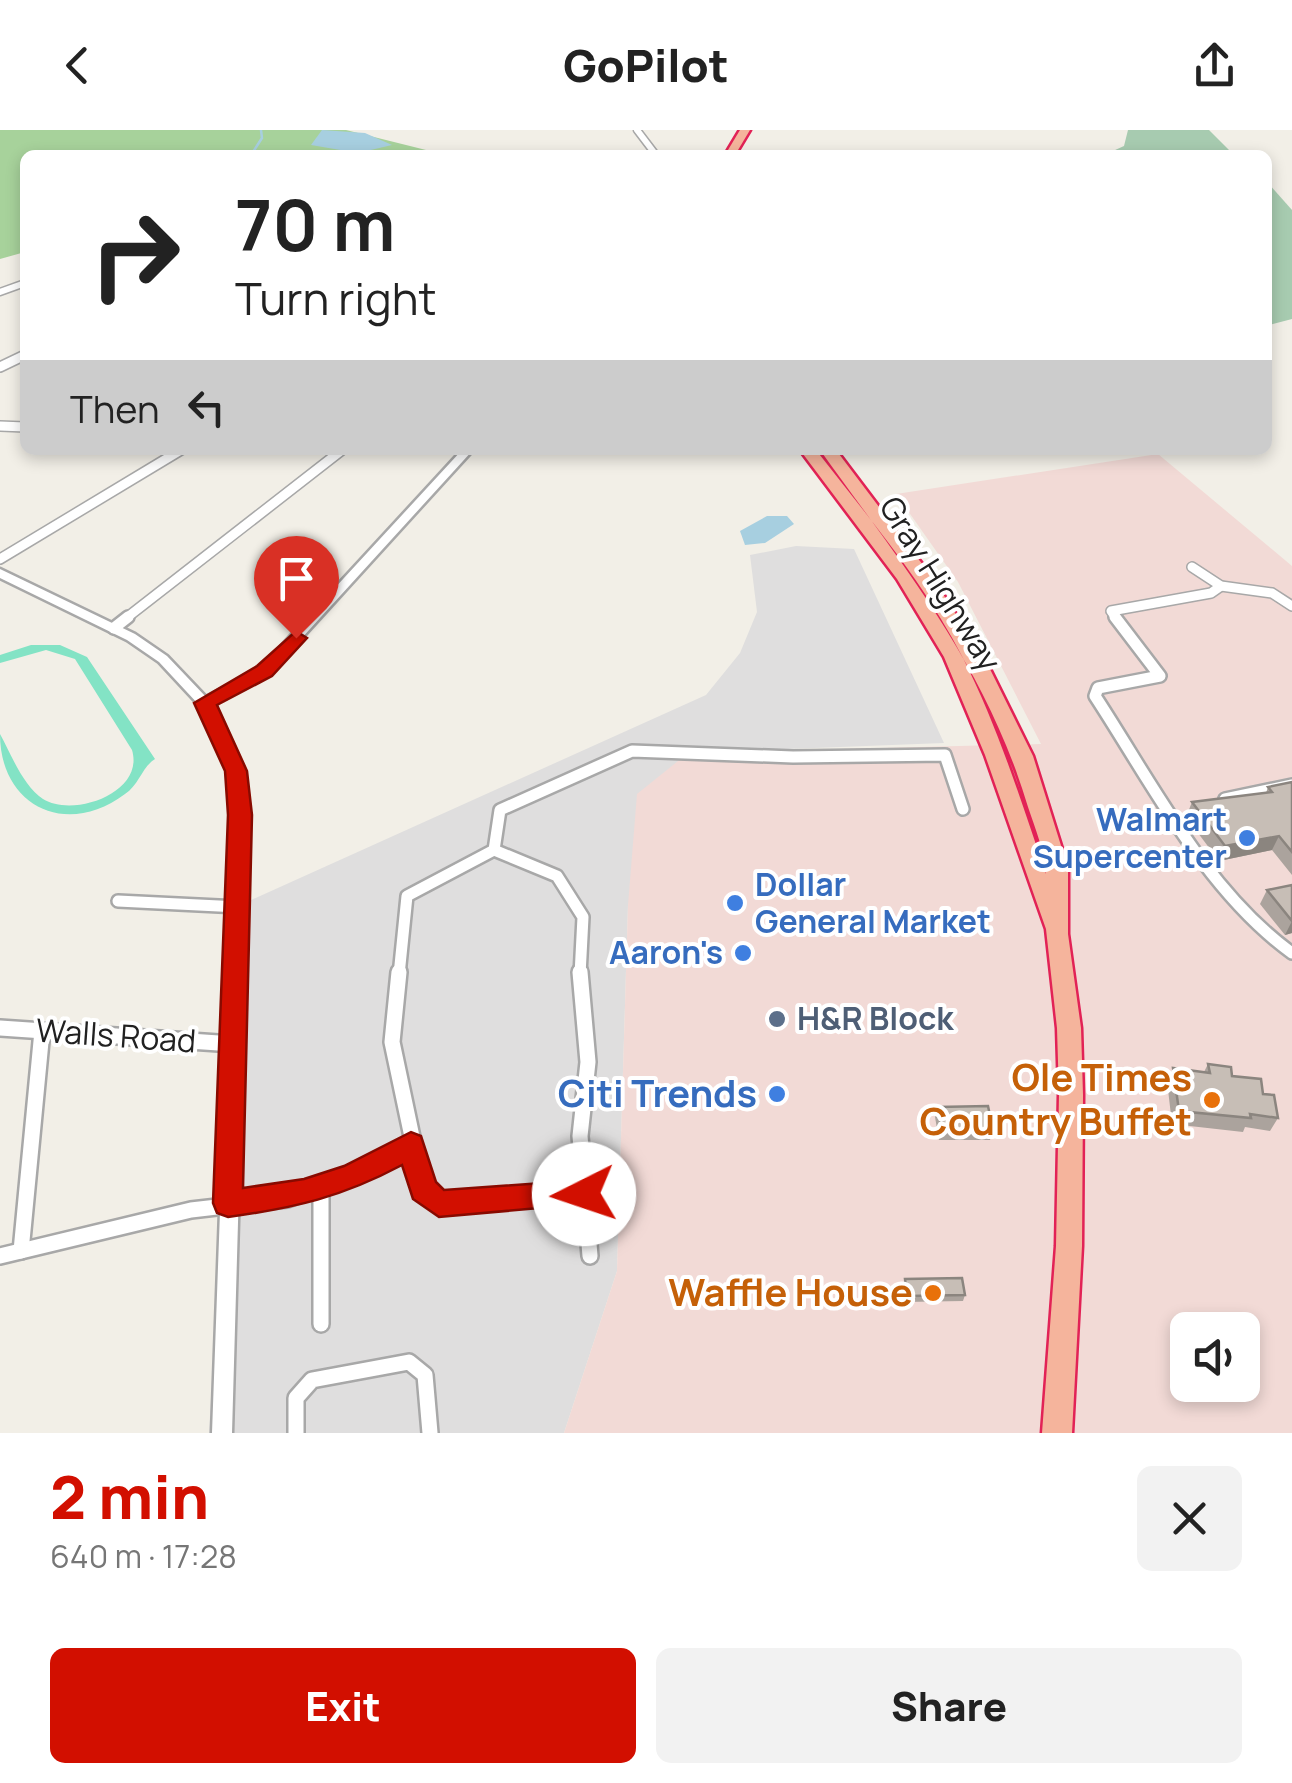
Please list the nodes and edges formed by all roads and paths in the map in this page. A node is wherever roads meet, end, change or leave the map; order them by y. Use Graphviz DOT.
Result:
graph roads {
  1 [pos="637,130"];
  2 [pos="652,150"];
  3 [pos="0,279"];
  4 [pos="20,285"];
  5 [pos="11,288"];
  6 [pos="0,292"];
  7 [pos="173,455"];
  8 [pos="336,455"];
  9 [pos="463,455"];
  10 [pos="812,455"];
  11 [pos="832,455"];
  12 [pos="0,558"];
  13 [pos="1192,568"];
  14 [pos="0,572"];
  15 [pos="1220,586"];
  16 [pos="1292,606"];
  17 [pos="114,628"];
  18 [pos="205,703"];
  19 [pos="1292,785"];
  20 [pos="1216,801"];
  21 [pos="1187,806"];
  22 [pos="963,809"];
  23 [pos="1172,810"];
  24 [pos="494,850"];
  25 [pos="118,901"];
  26 [pos="239,907"];
  27 [pos="1057,934"];
  28 [pos="1292,953"];
  29 [pos="0,1028"];
  30 [pos="42,1031"];
  31 [pos="233,1044"];
  32 [pos="411,1145"];
  33 [pos="321,1186"];
  34 [pos="584,1194"];
  35 [pos="228,1203"];
  36 [pos="20,1251"];
  37 [pos="0,1256"];
  38 [pos="590,1256"];
  39 [pos="321,1324"];
  40 [pos="222,1433"];
  41 [pos="296,1433"];
  42 [pos="430,1433"];
  43 [pos="1057,1433"];
  1 -- 2 [label="street"];
  3 -- 5 [label="street"];
  4 -- 5 [label="street"];
  5 -- 6 [label="street"];
  7 -- 12 [label="street"];
  8 -- 17 [label="street"];
  9 -- 18 [label="street"];
  10 -- 27 [label="highway, Gray Highway"];
  11 -- 27 [label="highway, Gray Highway"];
  13 -- 15 [label="street"];
  14 -- 17 [label="street"];
  15 -- 16 [label="street"];
  15 -- 23 [label="street"];
  17 -- 18 [label="street"];
  18 -- 26 [label="street"];
  19 -- 20 [label="street"];
  21 -- 23 [label="street"];
  22 -- 24 [label="street"];
  23 -- 28 [label="street"];
  24 -- 32 [label="street"];
  24 -- 34 [label="street"];
  25 -- 26 [label="street"];
  26 -- 31 [label="street"];
  27 -- 43 [label="highway, Gray Highway"];
  29 -- 30 [label="street, Walls Road"];
  30 -- 31 [label="street, Walls Road"];
  30 -- 36 [label="street"];
  31 -- 35 [label="street"];
  32 -- 33 [label="street"];
  32 -- 34 [label="street"];
  33 -- 35 [label="street"];
  33 -- 39 [label="street"];
  34 -- 38 [label="street"];
  35 -- 36 [label="street"];
  35 -- 40 [label="street"];
  36 -- 37 [label="street"];
  41 -- 42 [label="street"];
}
